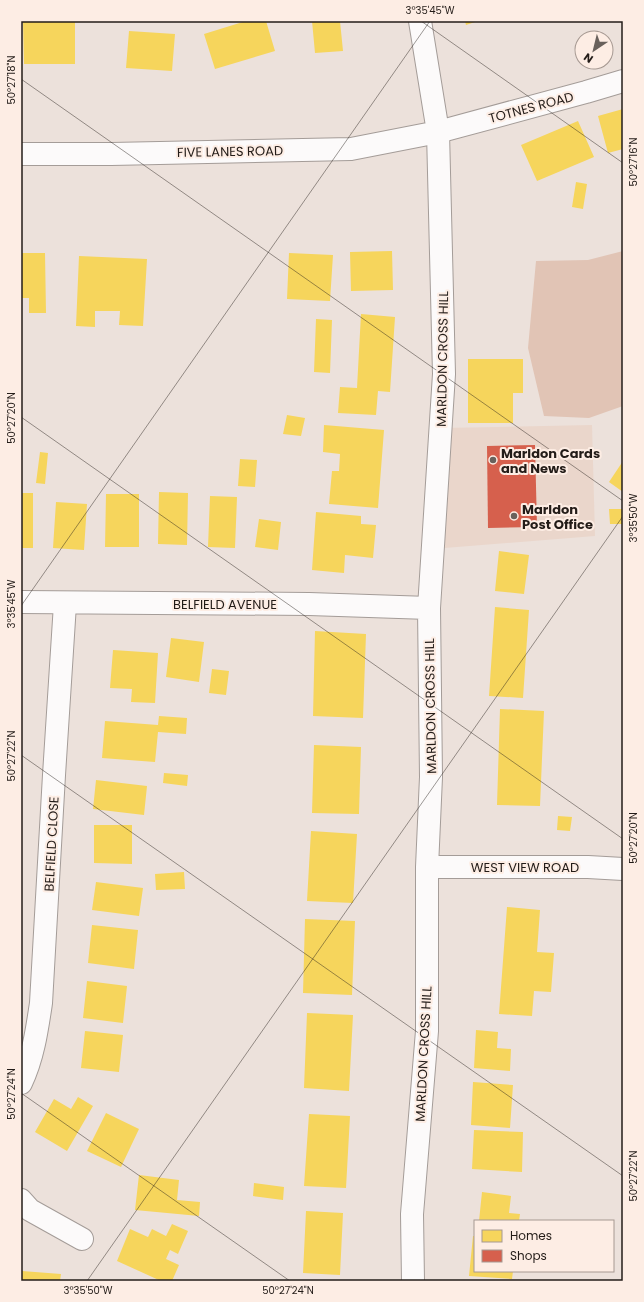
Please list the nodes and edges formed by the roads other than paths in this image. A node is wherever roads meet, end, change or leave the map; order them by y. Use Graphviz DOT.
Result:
graph roads {
  1 [pos="420,21"];
  2 [pos="623,81"];
  3 [pos="438,132"];
  4 [pos="21,154"];
  5 [pos="21,602"];
  6 [pos="65,604"];
  7 [pos="429,608"];
  8 [pos="427,867"];
  9 [pos="623,869"];
  10 [pos="21,1083"];
  11 [pos="21,1200"];
  12 [pos="82,1239"];
  13 [pos="413,1281"];
  1 -- 3 [label="street, MARLDON CROSS HILL"];
  2 -- 3 [label="street, TOTNES ROAD"];
  3 -- 4 [label="street, FIVE LANES ROAD"];
  3 -- 7 [label="street, MARLDON CROSS HILL"];
  5 -- 6 [label="street, BELFIELD AVENUE"];
  6 -- 7 [label="street, BELFIELD AVENUE"];
  6 -- 10 [label="street, BELFIELD CLOSE"];
  7 -- 8 [label="street, MARLDON CROSS HILL"];
  8 -- 9 [label="street, WEST VIEW ROAD"];
  8 -- 13 [label="street, MARLDON CROSS HILL"];
  11 -- 12 [label="street"];
}
